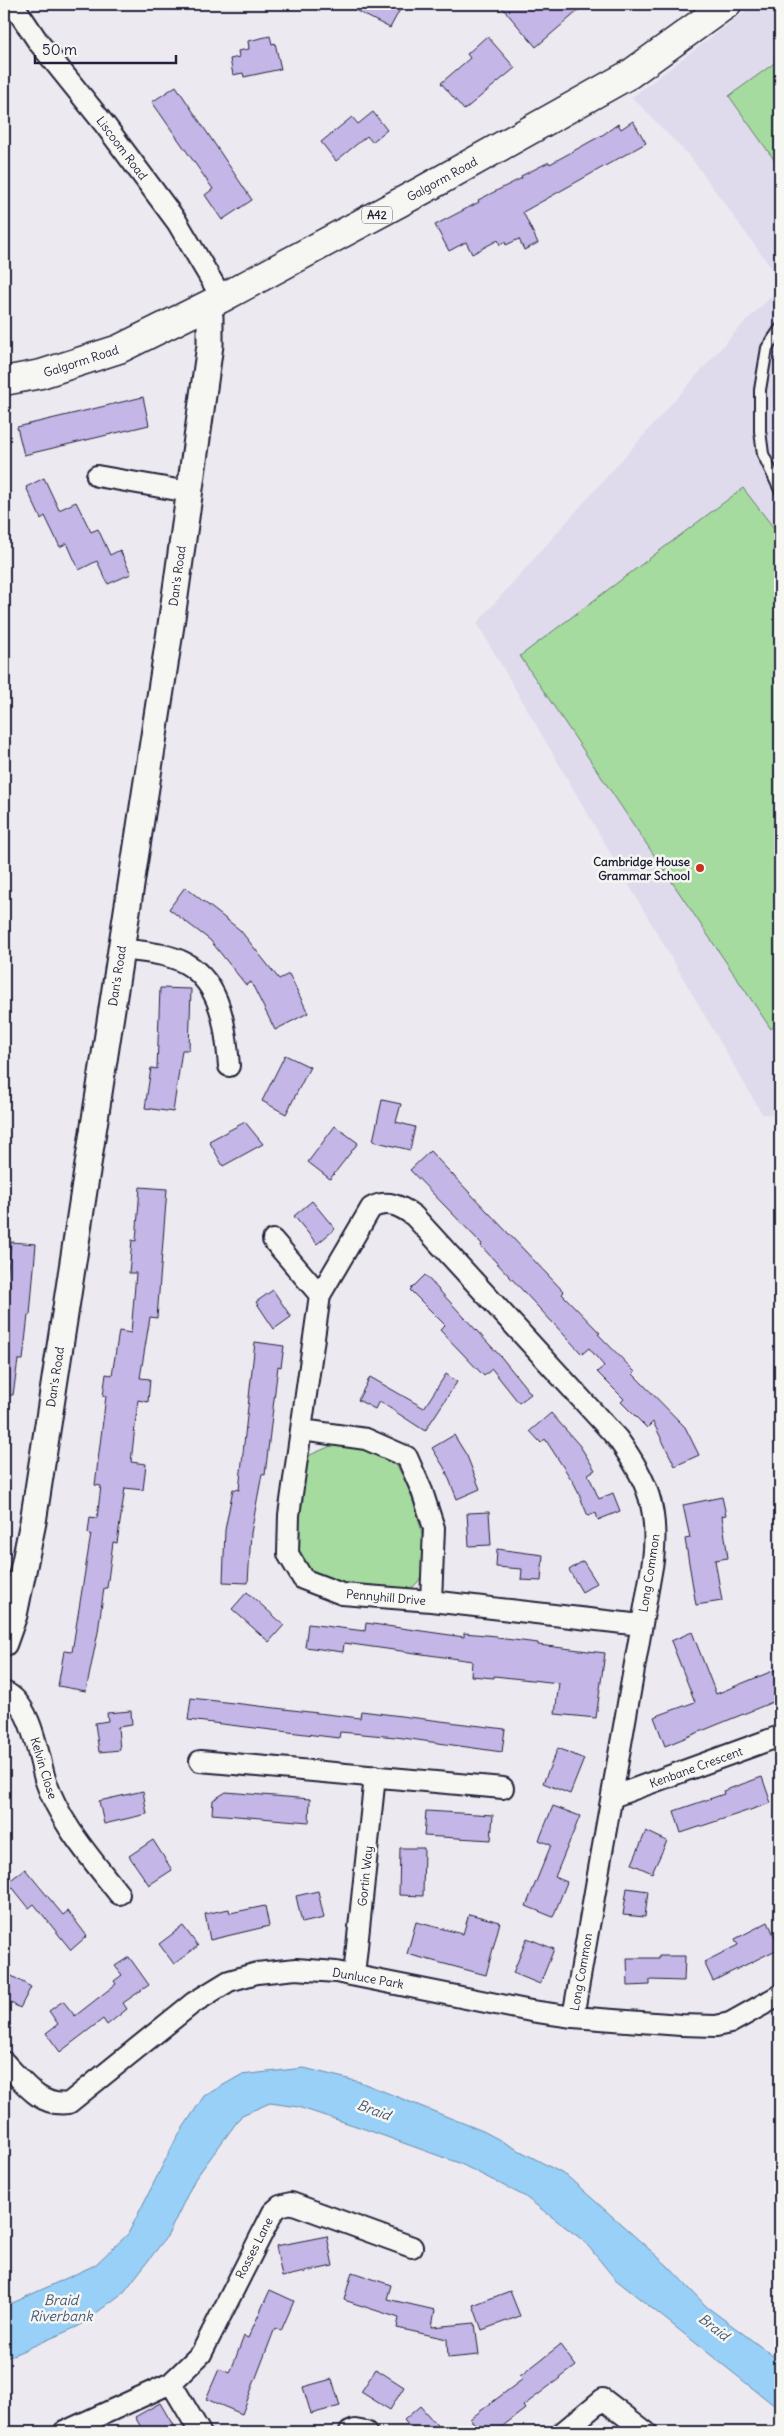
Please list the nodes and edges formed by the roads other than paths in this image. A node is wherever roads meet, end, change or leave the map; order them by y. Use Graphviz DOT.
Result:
graph roads {
  1 [pos="13,4"];
  2 [pos="727,4"];
  3 [pos="214,303"];
  4 [pos="780,329"];
  5 [pos="4,381"];
  6 [pos="97,476"];
  7 [pos="780,490"];
  8 [pos="189,492"];
  9 [pos="121,950"];
  10 [pos="229,1066"];
  11 [pos="382,1203"];
  12 [pos="273,1240"];
  13 [pos="320,1295"];
  14 [pos="302,1430"];
  15 [pos="431,1601"];
  16 [pos="641,1625"];
  17 [pos="4,1643"];
  18 [pos="4,1692"];
  19 [pos="780,1736"];
  20 [pos="200,1761"];
  21 [pos="375,1776"];
  22 [pos="503,1788"];
  23 [pos="612,1797"];
  24 [pos="118,1894"];
  25 [pos="354,1975"];
  26 [pos="780,1995"];
  27 [pos="573,2017"];
  28 [pos="4,2062"];
  29 [pos="412,2247"];
  30 [pos="171,2383"];
  31 [pos="64,2432"];
  32 [pos="200,2432"];
  33 [pos="350,2432"];
  34 [pos="366,2432"];
  35 [pos="563,2432"];
  36 [pos="646,2432"];
  1 -- 3 [label="street, Liscoom Road"];
  2 -- 3 [label="main road, Galgorm Road / A42"];
  3 -- 5 [label="main road, Galgorm Road / A42"];
  3 -- 8 [label="street, Dan's Road"];
  4 -- 7 [label="lane"];
  6 -- 8 [label="street"];
  8 -- 9 [label="street, Dan's Road"];
  9 -- 10 [label="street"];
  9 -- 17 [label="street, Dan's Road"];
  11 -- 13 [label="street, Pennyhill Drive"];
  11 -- 16 [label="street, Long Common"];
  12 -- 13 [label="street"];
  13 -- 14 [label="street, Pennyhill Drive"];
  14 -- 15 [label="street"];
  14 -- 15 [label="street, Pennyhill Drive"];
  15 -- 16 [label="street, Pennyhill Drive"];
  16 -- 23 [label="street, Long Common"];
  18 -- 24 [label="street, Kelvin Close"];
  19 -- 23 [label="street, Kenbane Crescent"];
  20 -- 21 [label="street"];
  21 -- 22 [label="street"];
  21 -- 25 [label="street, Gortin Way"];
  23 -- 27 [label="street, Long Common"];
  25 -- 27 [label="street, Dunluce Park"];
  25 -- 28 [label="street, Dunluce Park"];
  26 -- 27 [label="street, Dunluce Park"];
  29 -- 30 [label="street, Rosses Lane"];
  30 -- 31 [label="street, Rosses Lane"];
  30 -- 32 [label="street"];
  33 -- 34 [label="street"];
  35 -- 36 [label="street"];
}
